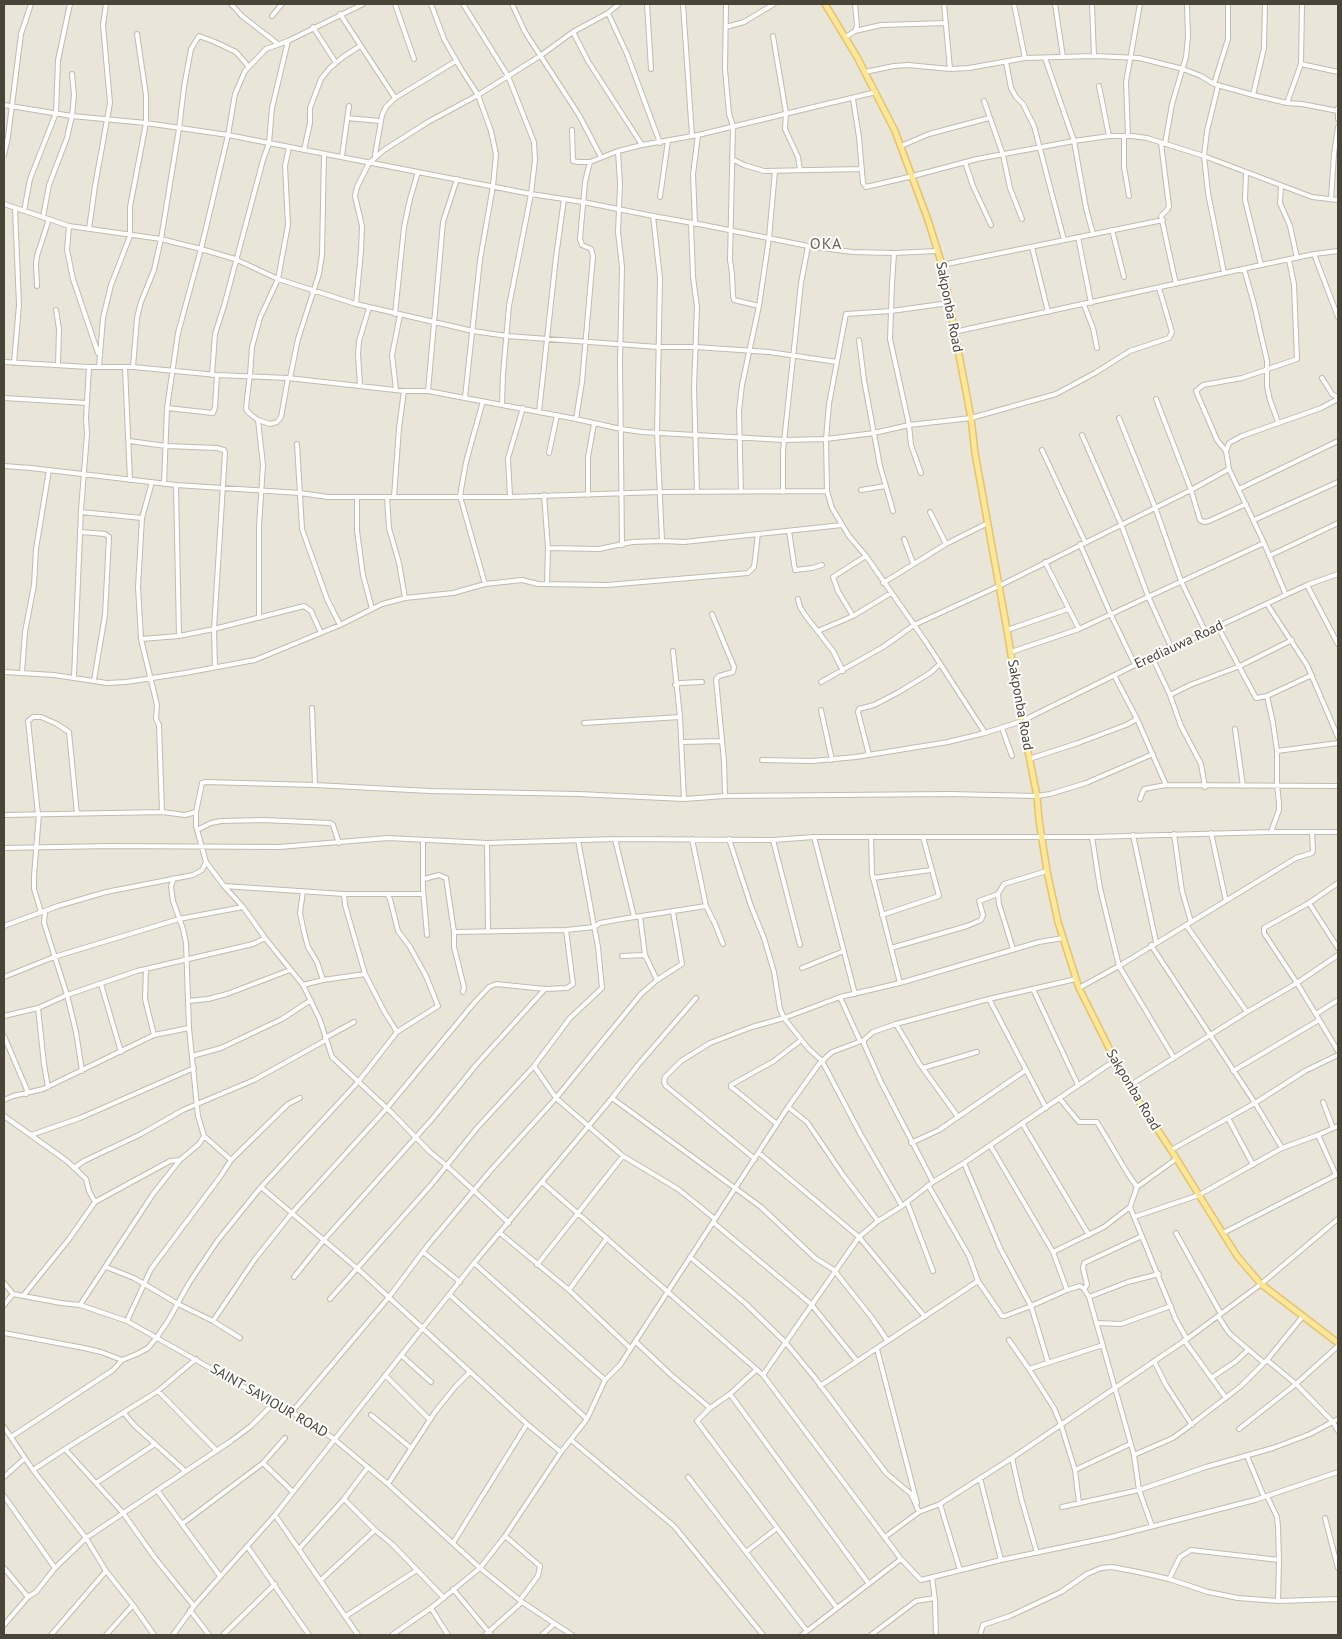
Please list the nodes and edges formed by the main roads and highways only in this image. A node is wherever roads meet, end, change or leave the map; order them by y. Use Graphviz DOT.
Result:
graph roads {
  1 [pos="825,4"];
  2 [pos="1338,1345"];
  1 -- 2 [label="main road, Sakponba Road"];
}
